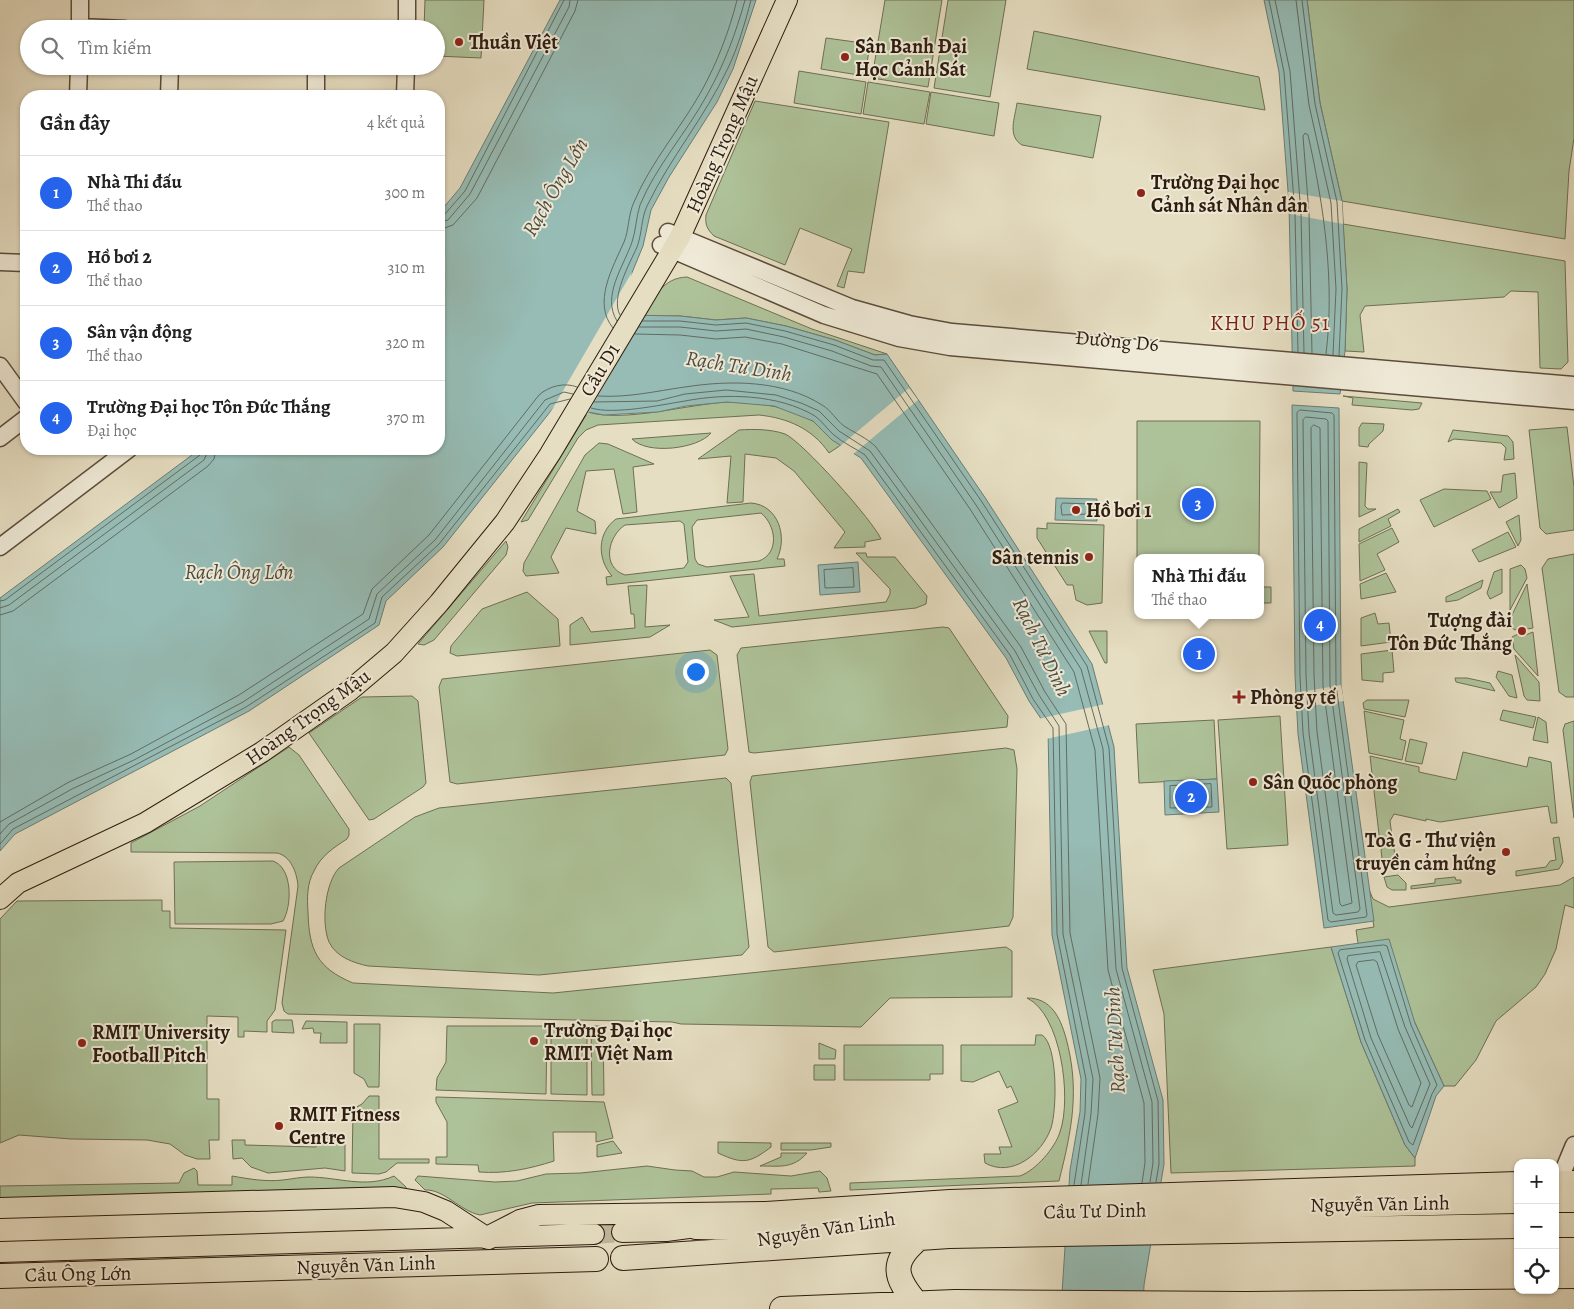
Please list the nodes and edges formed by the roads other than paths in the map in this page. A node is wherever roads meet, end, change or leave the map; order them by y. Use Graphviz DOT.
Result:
graph roads {
  1 [pos="80,0"];
  2 [pos="407,0"];
  3 [pos="774,0"];
  4 [pos="787,0"];
  5 [pos="80,20"];
  6 [pos="407,20"];
  7 [pos="79,75"];
  8 [pos="170,75"];
  9 [pos="316,75"];
  10 [pos="406,75"];
  11 [pos="78,90"];
  12 [pos="169,90"];
  13 [pos="316,90"];
  14 [pos="405,90"];
  15 [pos="670,241"];
  16 [pos="0,262"];
  17 [pos="20,263"];
  18 [pos="645,284"];
  19 [pos="0,366"];
  20 [pos="1287,368"];
  21 [pos="1574,385"];
  22 [pos="20,394"];
  23 [pos="1574,401"];
  24 [pos="20,423"];
  25 [pos="0,438"];
  26 [pos="546,451"];
  27 [pos="121,455"];
  28 [pos="1,542"];
  29 [pos="390,650"];
  30 [pos="0,885"];
  31 [pos="0,899"];
  32 [pos="1574,1144"];
  33 [pos="1514,1182"];
  34 [pos="1561,1186"];
  35 [pos="1242,1198"];
  36 [pos="1574,1200"];
  37 [pos="1514,1201"];
  38 [pos="424,1202"];
  39 [pos="0,1208"];
  40 [pos="766,1212"];
  41 [pos="950,1217"];
  42 [pos="1559,1225"];
  43 [pos="1574,1225"];
  44 [pos="1514,1226"];
  45 [pos="696,1227"];
  46 [pos="797,1229"];
  47 [pos="622,1232"];
  48 [pos="594,1234"];
  49 [pos="485,1238"];
  50 [pos="919,1238"];
  51 [pos="434,1240"];
  52 [pos="0,1252"];
  53 [pos="704,1252"];
  54 [pos="623,1258"];
  55 [pos="586,1259"];
  56 [pos="156,1260"];
  57 [pos="0,1276"];
  58 [pos="1574,1301"];
  59 [pos="917,1304"];
  60 [pos="782,1309"];
  1 -- 5 [label="street"];
  2 -- 6 [label="street"];
  3 -- 15 [label="main road, Hoàng Trọng Mậu"];
  4 -- 15 [label="main road, Hoàng Trọng Mậu"];
  7 -- 11 [label="street"];
  8 -- 12 [label="street"];
  9 -- 13 [label="street"];
  10 -- 14 [label="street"];
  15 -- 18 [label="main road, Hoàng Trọng Mậu"];
  15 -- 20 [label="street, Đường D6"];
  16 -- 17 [label="street"];
  18 -- 26 [label="main road, Cầu D1"];
  19 -- 22 [label="street"];
  20 -- 21 [label="street, Đường D6"];
  20 -- 23 [label="street, Đường D6"];
  24 -- 25 [label="street"];
  26 -- 29 [label="main road, Hoàng Trọng Mậu"];
  27 -- 28 [label="street"];
  29 -- 30 [label="main road, Hoàng Trọng Mậu"];
  29 -- 31 [label="main road, Hoàng Trọng Mậu"];
  32 -- 34 [label="street"];
  33 -- 35 [label="main road, Nguyễn Văn Linh"];
  34 -- 36 [label="highway"];
  35 -- 37 [label="highway, Nguyễn Văn Linh"];
  35 -- 41 [label="highway, Cầu Tư Dinh"];
  38 -- 39 [label="main road"];
  38 -- 49 [label="main road"];
  38 -- 51 [label="main road"];
  40 -- 41 [label="main road, Nguyễn Văn Linh"];
  40 -- 45 [label="main road, Nguyễn Văn Linh"];
  40 -- 49 [label="main road, Nguyễn Văn Linh"];
  41 -- 44 [label="highway, Cầu Tư Dinh"];
  41 -- 46 [label="highway, Nguyễn Văn Linh"];
  41 -- 50 [label="highway, Nguyễn Văn Linh"];
  42 -- 43 [label="highway"];
  45 -- 46 [label="highway"];
  45 -- 47 [label="main road, Nguyễn Văn Linh"];
  46 -- 53 [label="highway, Nguyễn Văn Linh"];
  48 -- 49 [label="main road, Nguyễn Văn Linh"];
  49 -- 51 [label="main road, Nguyễn Văn Linh"];
  49 -- 55 [label="main road, Nguyễn Văn Linh"];
  50 -- 53 [label="highway, Nguyễn Văn Linh"];
  50 -- 59 [label="highway"];
  51 -- 56 [label="main road, Nguyễn Văn Linh"];
  52 -- 56 [label="main road, Cầu Ông Lớn"];
  53 -- 54 [label="highway, Nguyễn Văn Linh"];
  55 -- 56 [label="highway, Nguyễn Văn Linh"];
  56 -- 57 [label="highway, Cầu Ông Lớn"];
  58 -- 59 [label="highway"];
  59 -- 60 [label="highway"];
}
